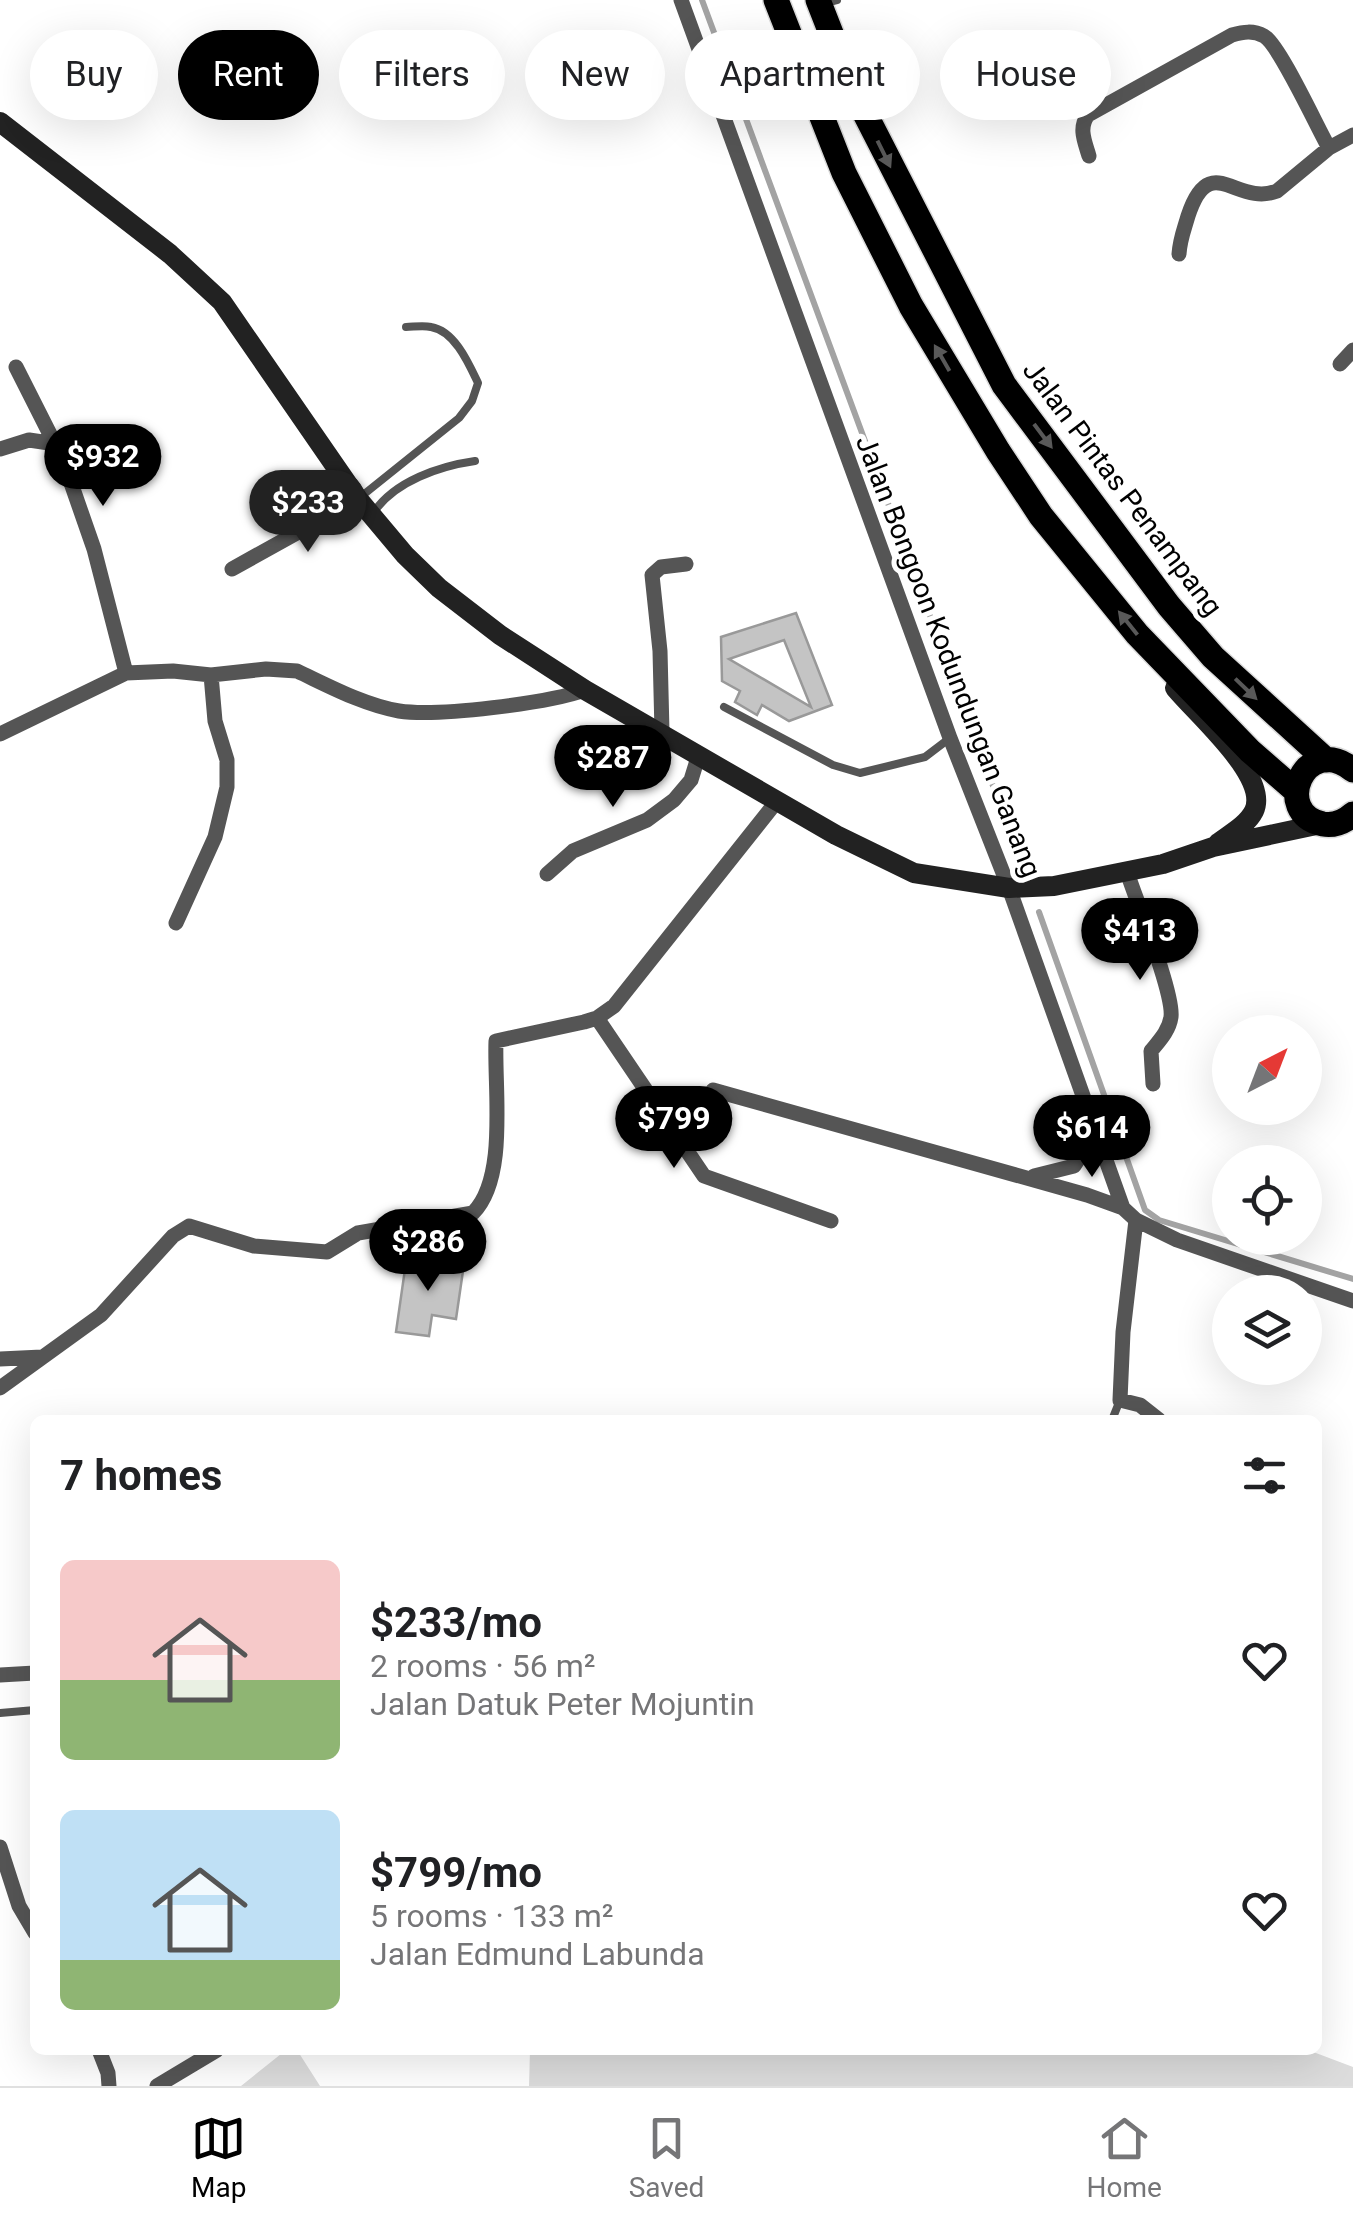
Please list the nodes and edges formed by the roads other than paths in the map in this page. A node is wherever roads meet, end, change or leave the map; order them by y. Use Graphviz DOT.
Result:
graph roads {
  1 [pos="682,0"];
  2 [pos="776,0"];
  3 [pos="830,0"];
  4 [pos="0,122"];
  5 [pos="1353,136"];
  6 [pos="1329,148"];
  7 [pos="1089,156"];
  8 [pos="1180,254"];
  9 [pos="406,327"];
  10 [pos="1353,350"];
  11 [pos="1340,364"];
  12 [pos="16,367"];
  13 [pos="56,444"];
  14 [pos="0,449"];
  15 [pos="476,461"];
  16 [pos="365,507"];
  17 [pos="686,564"];
  18 [pos="232,569"];
  19 [pos="1159,658"];
  20 [pos="126,673"];
  21 [pos="211,675"];
  22 [pos="585,690"];
  23 [pos="724,707"];
  24 [pos="662,732"];
  25 [pos="0,734"];
  26 [pos="950,738"];
  27 [pos="699,754"];
  28 [pos="1342,760"];
  29 [pos="1296,791"];
  30 [pos="777,800"];
  31 [pos="1335,821"];
  32 [pos="1353,844"];
  33 [pos="1213,847"];
  34 [pos="1127,872"];
  35 [pos="548,874"];
  36 [pos="1010,888"];
  37 [pos="176,923"];
  38 [pos="597,1018"];
  39 [pos="1152,1084"];
  40 [pos="712,1090"];
  41 [pos="1090,1116"];
  42 [pos="1025,1177"];
  43 [pos="1123,1208"];
  44 [pos="1136,1220"];
  45 [pos="831,1221"];
  46 [pos="1353,1301"];
  47 [pos="42,1357"];
  48 [pos="0,1359"];
  49 [pos="0,1388"];
  50 [pos="1120,1400"];
  51 [pos="1114,1415"];
  52 [pos="1153,1415"];
  53 [pos="30,1673"];
  54 [pos="0,1675"];
  55 [pos="30,1710"];
  56 [pos="0,1713"];
  57 [pos="0,1847"];
  58 [pos="30,1925"];
  59 [pos="101,2055"];
  60 [pos="209,2055"];
  61 [pos="109,2086"];
  62 [pos="158,2086"];
  1 -- 26 [label="street, Jalan Bongoon Kodundungan Ganang"];
  19 -- 2 [label="main road, one-way"];
  3 -- 28 [label="main road, Jalan Pintas Penampang, one-way"];
  4 -- 16 [label="main road"];
  5 -- 6 [label="street"];
  6 -- 7 [label="street"];
  6 -- 8 [label="street"];
  9 -- 16 [label="lane"];
  10 -- 11 [label="street"];
  12 -- 13 [label="street"];
  13 -- 14 [label="street"];
  13 -- 20 [label="street"];
  15 -- 16 [label="lane"];
  16 -- 18 [label="street"];
  16 -- 22 [label="main road"];
  17 -- 24 [label="street"];
  19 -- 29 [label="main road"];
  19 -- 33 [label="main road"];
  20 -- 21 [label="street"];
  20 -- 25 [label="street"];
  21 -- 22 [label="street"];
  21 -- 37 [label="street"];
  22 -- 24 [label="main road"];
  23 -- 26 [label="lane"];
  24 -- 27 [label="main road"];
  26 -- 36 [label="street, Jalan Bongoon Kodundungan Ganang"];
  27 -- 30 [label="main road"];
  27 -- 35 [label="street"];
  28 -- 29 [label="main road"];
  29 -- 31 [label="main road"];
  30 -- 36 [label="main road"];
  30 -- 38 [label="street"];
  31 -- 32 [label="main road"];
  31 -- 33 [label="main road"];
  33 -- 34 [label="main road"];
  34 -- 36 [label="main road"];
  34 -- 39 [label="street"];
  36 -- 41 [label="street, Jalan Bongoon Kodundungan Ganang"];
  38 -- 45 [label="street"];
  38 -- 47 [label="street"];
  40 -- 42 [label="street"];
  41 -- 42 [label="street"];
  41 -- 43 [label="street, Jalan Bongoon Kodundungan Ganang"];
  42 -- 43 [label="street"];
  43 -- 44 [label="street, Jalan Bongoon Kodundungan Ganang"];
  44 -- 46 [label="street, Jalan Bongoon Kodundungan Ganang"];
  44 -- 50 [label="street"];
  47 -- 48 [label="street"];
  47 -- 49 [label="street"];
  50 -- 51 [label="lane"];
  50 -- 52 [label="street"];
  53 -- 54 [label="street"];
  55 -- 56 [label="lane"];
  57 -- 58 [label="street"];
  59 -- 61 [label="street"];
  60 -- 62 [label="street"];
}
